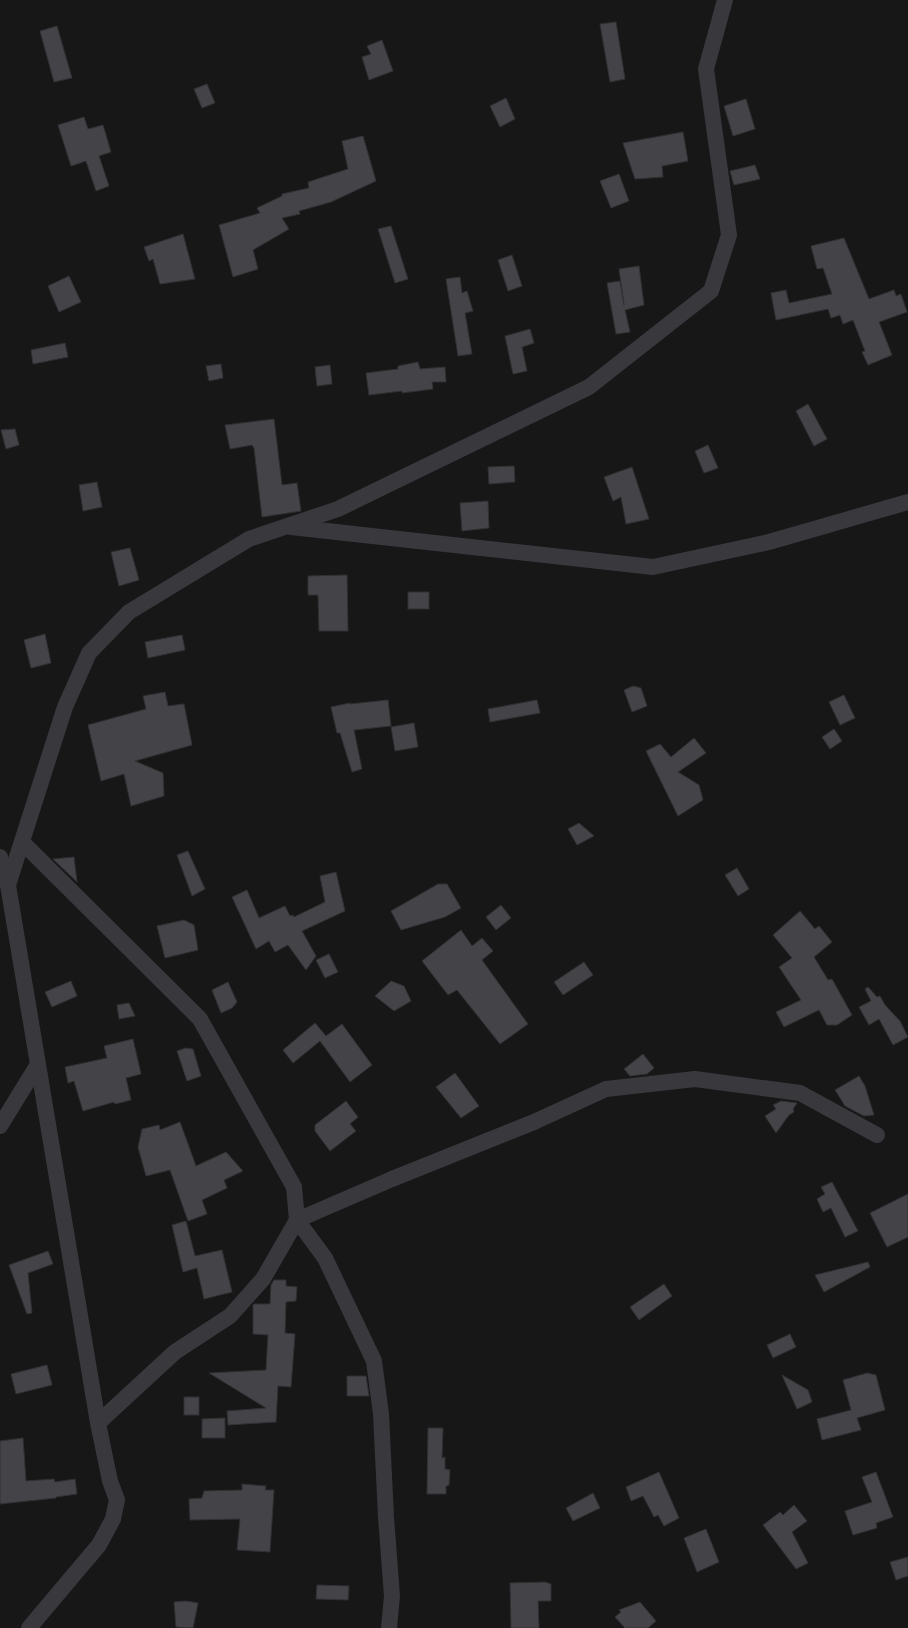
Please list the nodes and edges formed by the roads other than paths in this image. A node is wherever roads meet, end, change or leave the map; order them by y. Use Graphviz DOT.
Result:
graph roads {
  1 [pos="725,0"];
  2 [pos="908,502"];
  3 [pos="286,526"];
  4 [pos="22,842"];
  5 [pos="0,857"];
  6 [pos="8,885"];
  7 [pos="37,1066"];
  8 [pos="0,1126"];
  9 [pos="877,1135"];
  10 [pos="297,1220"];
  11 [pos="98,1423"];
  12 [pos="29,1628"];
  13 [pos="388,1628"];
  1 -- 3 [label="street"];
  2 -- 3 [label="street"];
  3 -- 4 [label="street"];
  4 -- 6 [label="street"];
  4 -- 10 [label="street"];
  5 -- 6 [label="street"];
  6 -- 7 [label="street"];
  7 -- 8 [label="street"];
  7 -- 11 [label="street"];
  9 -- 10 [label="street"];
  10 -- 11 [label="street"];
  10 -- 13 [label="street"];
  11 -- 12 [label="street"];
}
